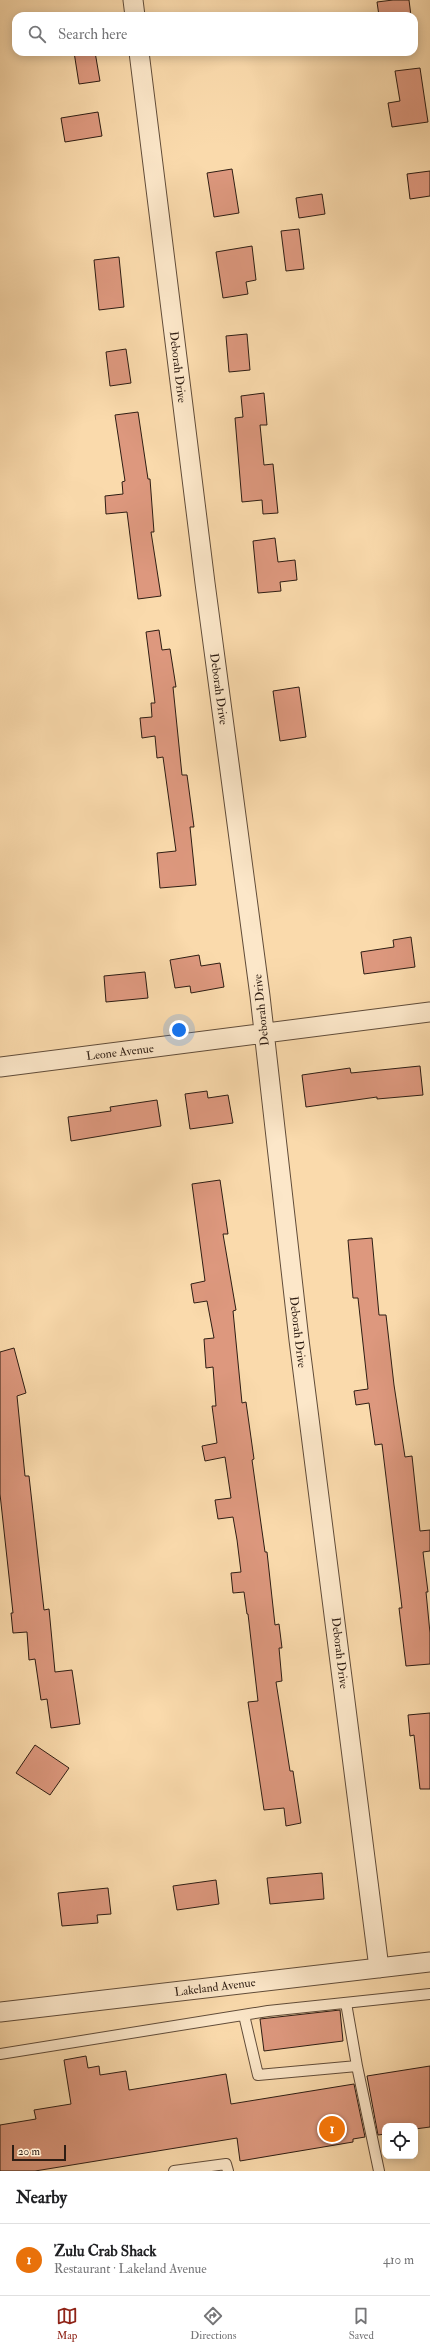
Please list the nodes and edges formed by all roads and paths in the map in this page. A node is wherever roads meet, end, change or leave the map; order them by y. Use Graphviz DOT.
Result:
graph roads {
  1 [pos="133,0"];
  2 [pos="134,12"];
  3 [pos="140,56"];
  4 [pos="430,1012"];
  5 [pos="264,1033"];
  6 [pos="0,1067"];
  7 [pos="430,1962"];
  8 [pos="379,1968"];
  9 [pos="430,1994"];
  10 [pos="346,2003"];
  11 [pos="0,2012"];
  12 [pos="244,2015"];
  13 [pos="0,2054"];
  14 [pos="357,2066"];
  15 [pos="174,2171"];
  16 [pos="228,2171"];
  17 [pos="379,2171"];
  1 -- 2 [label="street"];
  3 -- 5 [label="street, Deborah Drive"];
  4 -- 5 [label="street, Leone Avenue"];
  5 -- 6 [label="street, Leone Avenue"];
  5 -- 8 [label="street, Deborah Drive"];
  7 -- 8 [label="street, Lakeland Avenue"];
  8 -- 11 [label="street, Lakeland Avenue"];
  9 -- 10 [label="lane"];
  10 -- 12 [label="lane"];
  10 -- 14 [label="lane"];
  12 -- 13 [label="lane"];
  12 -- 14 [label="lane"];
  14 -- 17 [label="lane"];
  15 -- 16 [label="lane"];
}
